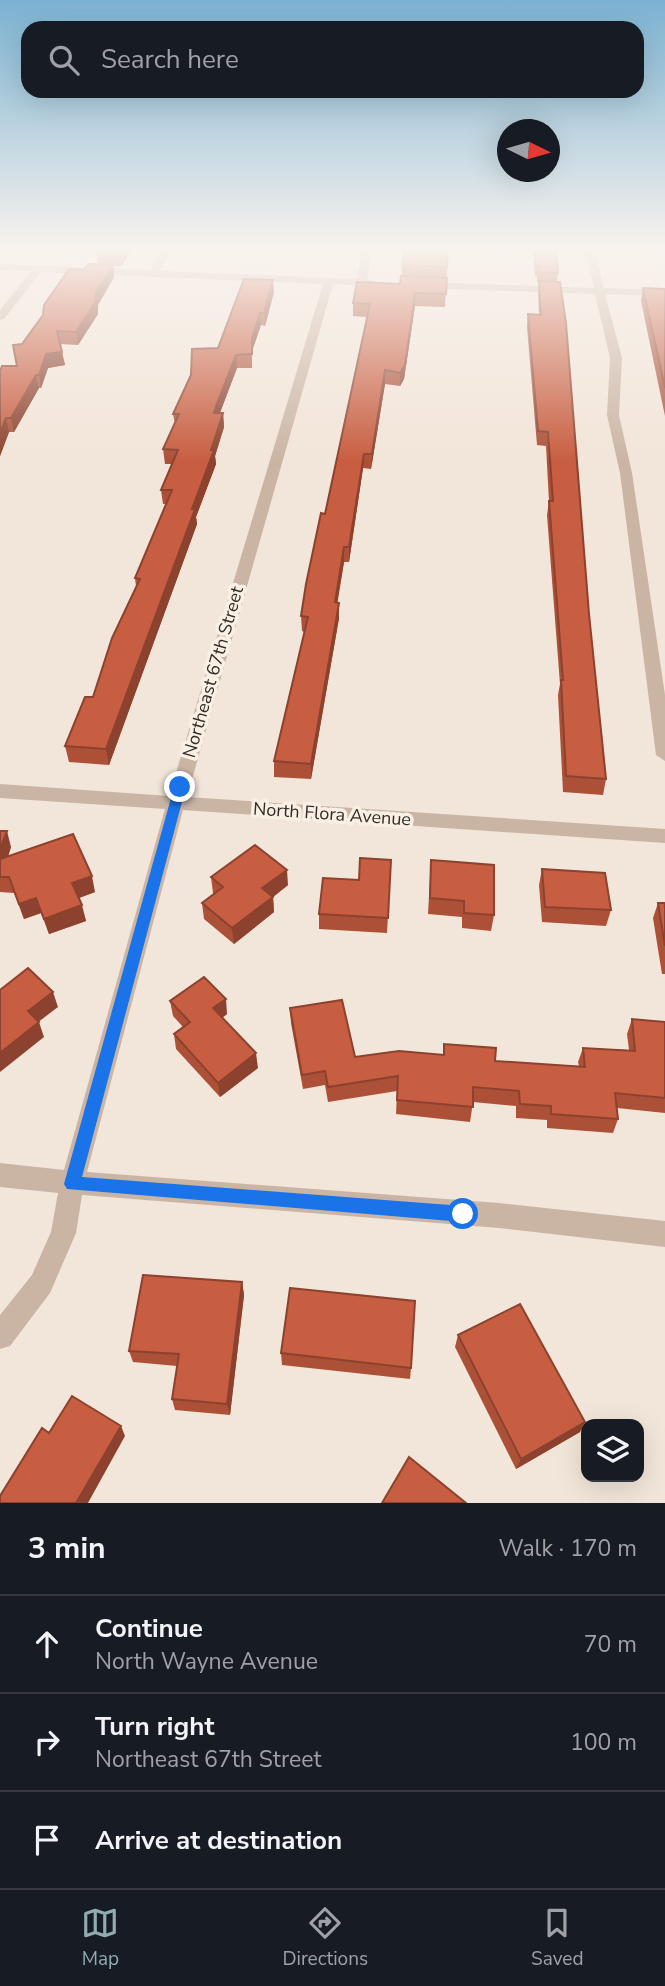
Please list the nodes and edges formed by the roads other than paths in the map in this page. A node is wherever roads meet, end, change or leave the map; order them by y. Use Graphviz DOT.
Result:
graph roads {
  1 [pos="317,321"];
  2 [pos="606,321"];
  3 [pos="665,755"];
  4 [pos="0,791"];
  5 [pos="175,803"];
  6 [pos="665,835"];
  7 [pos="0,1175"];
  8 [pos="72,1184"];
  9 [pos="665,1234"];
  10 [pos="0,1336"];
  1 -- 5 [label="street, Northeast 67th Street"];
  2 -- 3 [label="street"];
  4 -- 5 [label="street, North Flora Avenue"];
  5 -- 6 [label="street, North Flora Avenue"];
  5 -- 8 [label="street, Northeast 67th Street"];
  7 -- 8 [label="street"];
  8 -- 9 [label="street"];
  8 -- 10 [label="street, Northeast 67th Street"];
}
